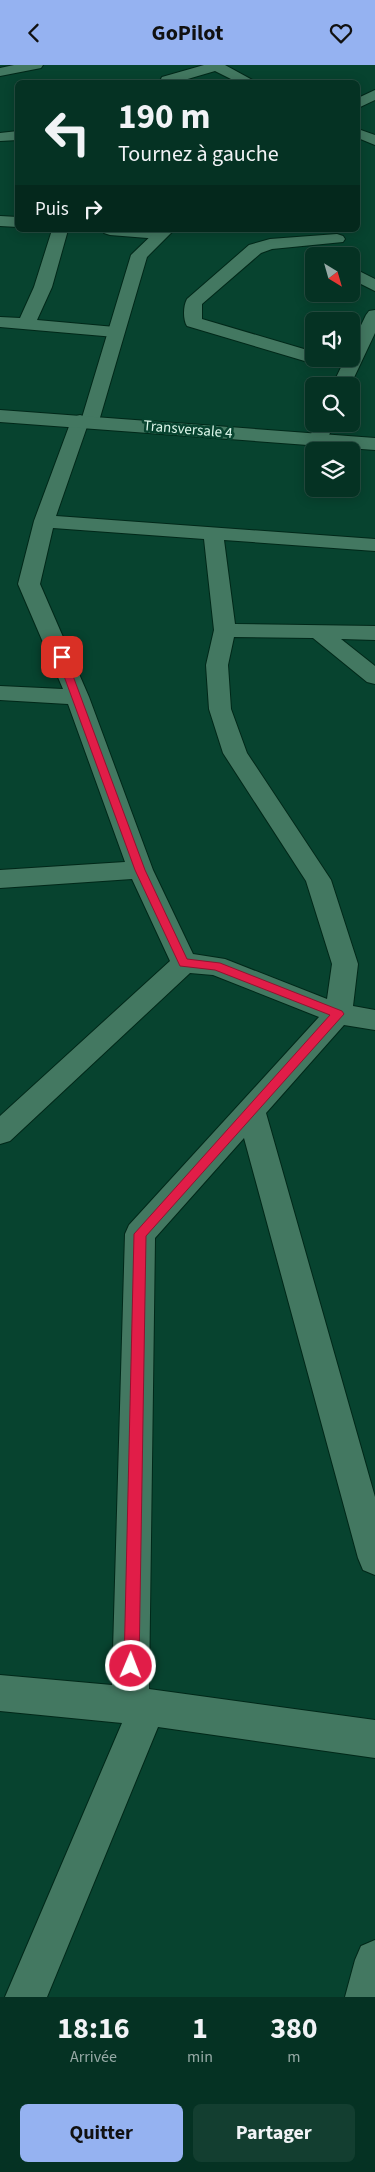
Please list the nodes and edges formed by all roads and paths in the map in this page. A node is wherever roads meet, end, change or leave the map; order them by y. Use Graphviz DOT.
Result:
graph roads {
  1 [pos="36,65"];
  2 [pos="0,72"];
  3 [pos="168,80"];
  4 [pos="245,80"];
  5 [pos="375,94"];
  6 [pos="360,104"];
  7 [pos="360,134"];
  8 [pos="15,135"];
  9 [pos="0,137"];
  10 [pos="375,141"];
  11 [pos="0,221"];
  12 [pos="15,223"];
  13 [pos="59,232"];
  14 [pos="163,232"];
  15 [pos="336,235"];
  16 [pos="341,247"];
  17 [pos="360,278"];
  18 [pos="375,287"];
  19 [pos="375,315"];
  20 [pos="0,322"];
  21 [pos="26,324"];
  22 [pos="115,332"];
  23 [pos="305,356"];
  24 [pos="342,367"];
  25 [pos="349,369"];
  26 [pos="345,377"];
  27 [pos="0,416"];
  28 [pos="85,421"];
  29 [pos="305,431"];
  30 [pos="322,432"];
  31 [pos="375,443"];
  32 [pos="44,521"];
  33 [pos="214,532"];
  34 [pos="375,545"];
  35 [pos="225,630"];
  36 [pos="319,632"];
  37 [pos="375,633"];
  38 [pos="375,677"];
  39 [pos="0,693"];
  40 [pos="78,697"];
  41 [pos="140,870"];
  42 [pos="0,879"];
  43 [pos="184,963"];
  44 [pos="338,1014"];
  45 [pos="375,1019"];
  46 [pos="252,1112"];
  47 [pos="0,1133"];
  48 [pos="375,1558"];
  49 [pos="0,1693"];
  50 [pos="139,1706"];
  51 [pos="375,1739"];
  52 [pos="375,1960"];
  53 [pos="26,1997"];
  54 [pos="366,1997"];
  1 -- 2 [label="street"];
  3 -- 4 [label="street"];
  5 -- 6 [label="street"];
  7 -- 10 [label="street"];
  8 -- 9 [label="street"];
  11 -- 12 [label="street"];
  13 -- 21 [label="street"];
  14 -- 22 [label="street"];
  15 -- 16 [label="street"];
  15 -- 23 [label="street"];
  17 -- 18 [label="street"];
  19 -- 25 [label="street"];
  20 -- 21 [label="street"];
  21 -- 22 [label="street"];
  22 -- 28 [label="street"];
  24 -- 25 [label="street"];
  25 -- 26 [label="street"];
  27 -- 28 [label="street, Transversale 4"];
  28 -- 29 [label="street, Transversale 4"];
  28 -- 32 [label="street"];
  30 -- 31 [label="street, Transversale 4"];
  32 -- 33 [label="street"];
  32 -- 40 [label="street"];
  33 -- 34 [label="street"];
  33 -- 35 [label="street"];
  35 -- 36 [label="street"];
  35 -- 44 [label="street"];
  36 -- 37 [label="street"];
  36 -- 38 [label="street"];
  39 -- 40 [label="street"];
  40 -- 41 [label="street"];
  41 -- 42 [label="street"];
  41 -- 43 [label="street"];
  43 -- 44 [label="street"];
  43 -- 47 [label="street"];
  44 -- 45 [label="street"];
  44 -- 46 [label="street"];
  46 -- 48 [label="street"];
  46 -- 50 [label="street"];
  49 -- 50 [label="street"];
  50 -- 51 [label="street"];
  50 -- 53 [label="street"];
  52 -- 54 [label="street"];
}
